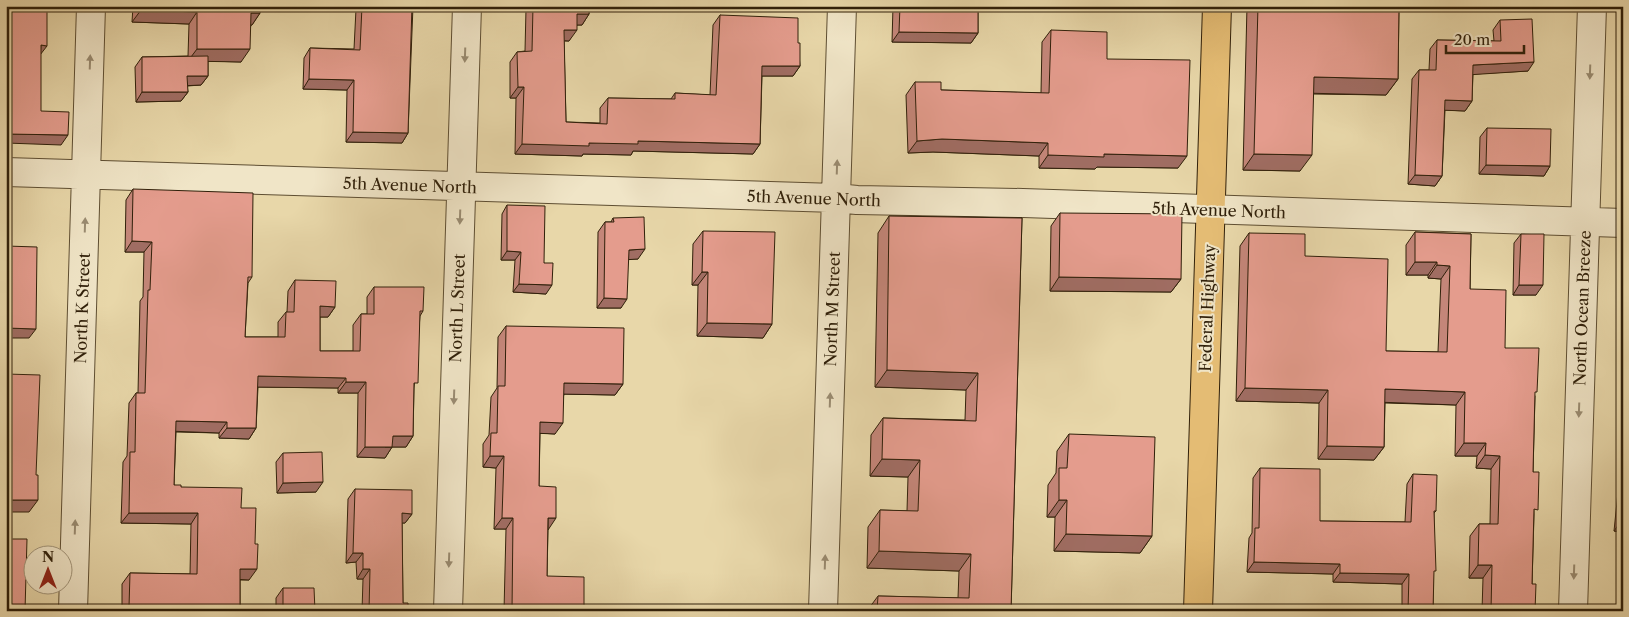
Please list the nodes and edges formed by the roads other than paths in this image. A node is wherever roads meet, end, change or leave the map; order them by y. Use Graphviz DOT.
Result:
graph roads {
  1 [pos="92,6"];
  2 [pos="467,6"];
  3 [pos="842,6"];
  4 [pos="1217,6"];
  5 [pos="1592,6"];
  6 [pos="6,172"];
  7 [pos="86,174"];
  8 [pos="461,186"];
  9 [pos="836,198"];
  10 [pos="1211,209"];
  11 [pos="1585,221"];
  12 [pos="1623,222"];
  13 [pos="73,611"];
  14 [pos="448,611"];
  15 [pos="823,611"];
  16 [pos="1198,611"];
  17 [pos="1573,611"];
  7 -- 1 [label="street, North K Street, one-way"];
  2 -- 8 [label="street, North L Street, one-way"];
  9 -- 3 [label="street, North M Street, one-way"];
  4 -- 10 [label="main road, Federal Highway"];
  5 -- 11 [label="street, North Ocean Breeze, one-way"];
  6 -- 7 [label="street, 5th Avenue North"];
  7 -- 8 [label="street, 5th Avenue North"];
  13 -- 7 [label="street, North K Street, one-way"];
  8 -- 9 [label="street, 5th Avenue North"];
  8 -- 14 [label="street, North L Street, one-way"];
  9 -- 10 [label="street, 5th Avenue North"];
  15 -- 9 [label="street, North M Street, one-way"];
  10 -- 11 [label="street, 5th Avenue North"];
  10 -- 16 [label="main road, Federal Highway"];
  11 -- 12 [label="street, 5th Avenue North"];
  11 -- 17 [label="street, North Ocean Breeze, one-way"];
}
